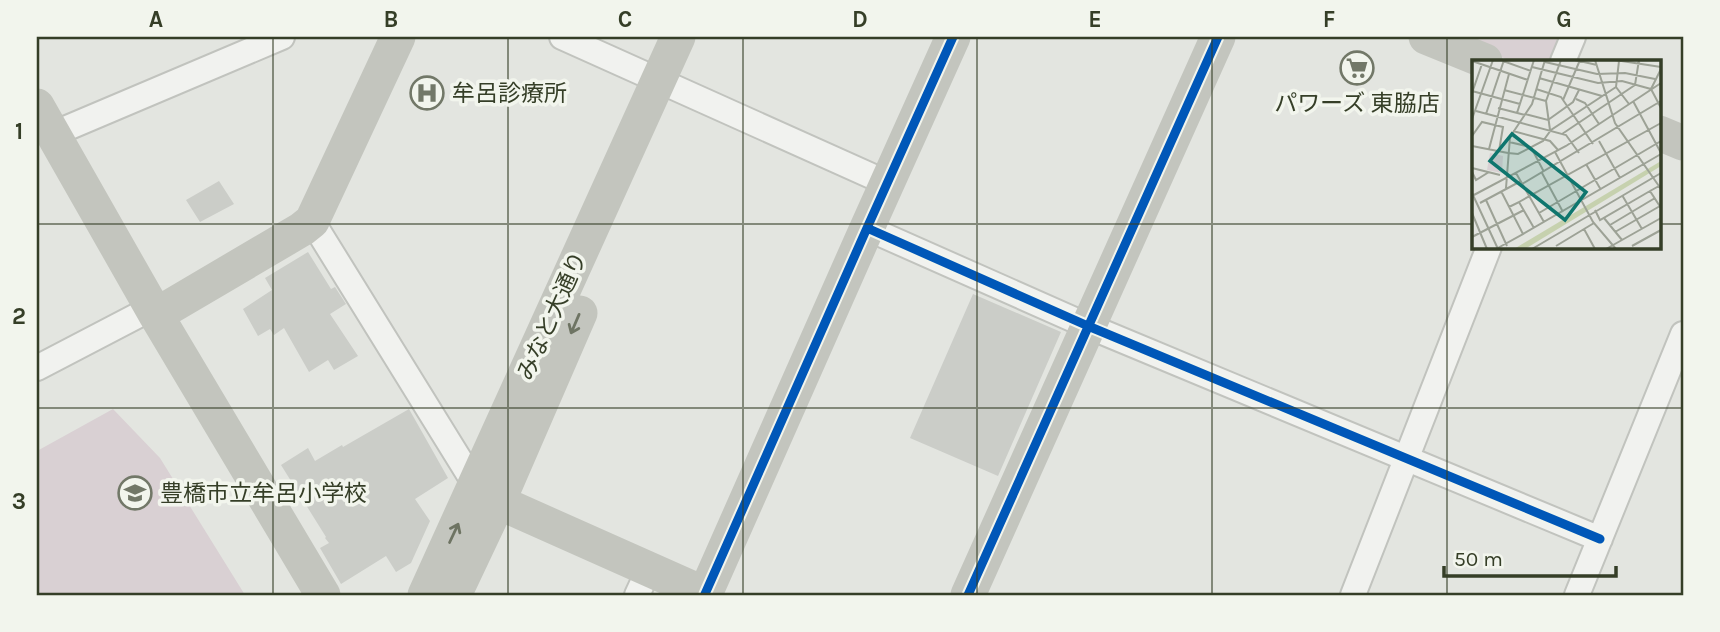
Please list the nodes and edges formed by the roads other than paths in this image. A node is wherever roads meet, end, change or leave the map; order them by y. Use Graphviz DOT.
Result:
graph roads {
  1 [pos="282,37"];
  2 [pos="398,37"];
  3 [pos="562,37"];
  4 [pos="678,37"];
  5 [pos="700,37"];
  6 [pos="953,37"];
  7 [pos="1218,37"];
  8 [pos="1426,37"];
  9 [pos="1573,37"];
  10 [pos="1483,60"];
  11 [pos="1563,60"];
  12 [pos="667,84"];
  13 [pos="45,120"];
  14 [pos="1660,133"];
  15 [pos="1683,143"];
  16 [pos="887,183"];
  17 [pos="312,221"];
  18 [pos="867,228"];
  19 [pos="1489,248"];
  20 [pos="154,311"];
  21 [pos="1088,326"];
  22 [pos="1683,334"];
  23 [pos="37,368"];
  24 [pos="1405,459"];
  25 [pos="487,494"];
  26 [pos="1600,539"];
  27 [pos="643,582"];
  28 [pos="323,595"];
  29 [pos="425,595"];
  30 [pos="454,595"];
  31 [pos="706,595"];
  32 [pos="968,595"];
  33 [pos="1353,595"];
  34 [pos="1577,595"];
  1 -- 13 [label="street"];
  2 -- 17 [label="street"];
  3 -- 12 [label="street"];
  4 -- 12 [label="street, みなと大通り"];
  5 -- 12 [label="street, みなと大通り"];
  6 -- 16 [label="street"];
  7 -- 21 [label="street"];
  8 -- 10 [label="street"];
  9 -- 11 [label="street"];
  12 -- 16 [label="street"];
  12 -- 25 [label="street, みなと大通り"];
  13 -- 20 [label="street"];
  14 -- 15 [label="street"];
  16 -- 18 [label="street"];
  17 -- 20 [label="street"];
  17 -- 25 [label="street"];
  18 -- 21 [label="street"];
  18 -- 31 [label="street"];
  19 -- 24 [label="street"];
  20 -- 23 [label="street"];
  20 -- 28 [label="street"];
  21 -- 24 [label="street"];
  21 -- 32 [label="street"];
  22 -- 26 [label="street"];
  24 -- 26 [label="street"];
  24 -- 33 [label="street"];
  25 -- 27 [label="street"];
  29 -- 25 [label="street, みなと大通り, one-way"];
  25 -- 30 [label="street, みなと大通り"];
  26 -- 34 [label="street"];
  27 -- 31 [label="street"];
}
